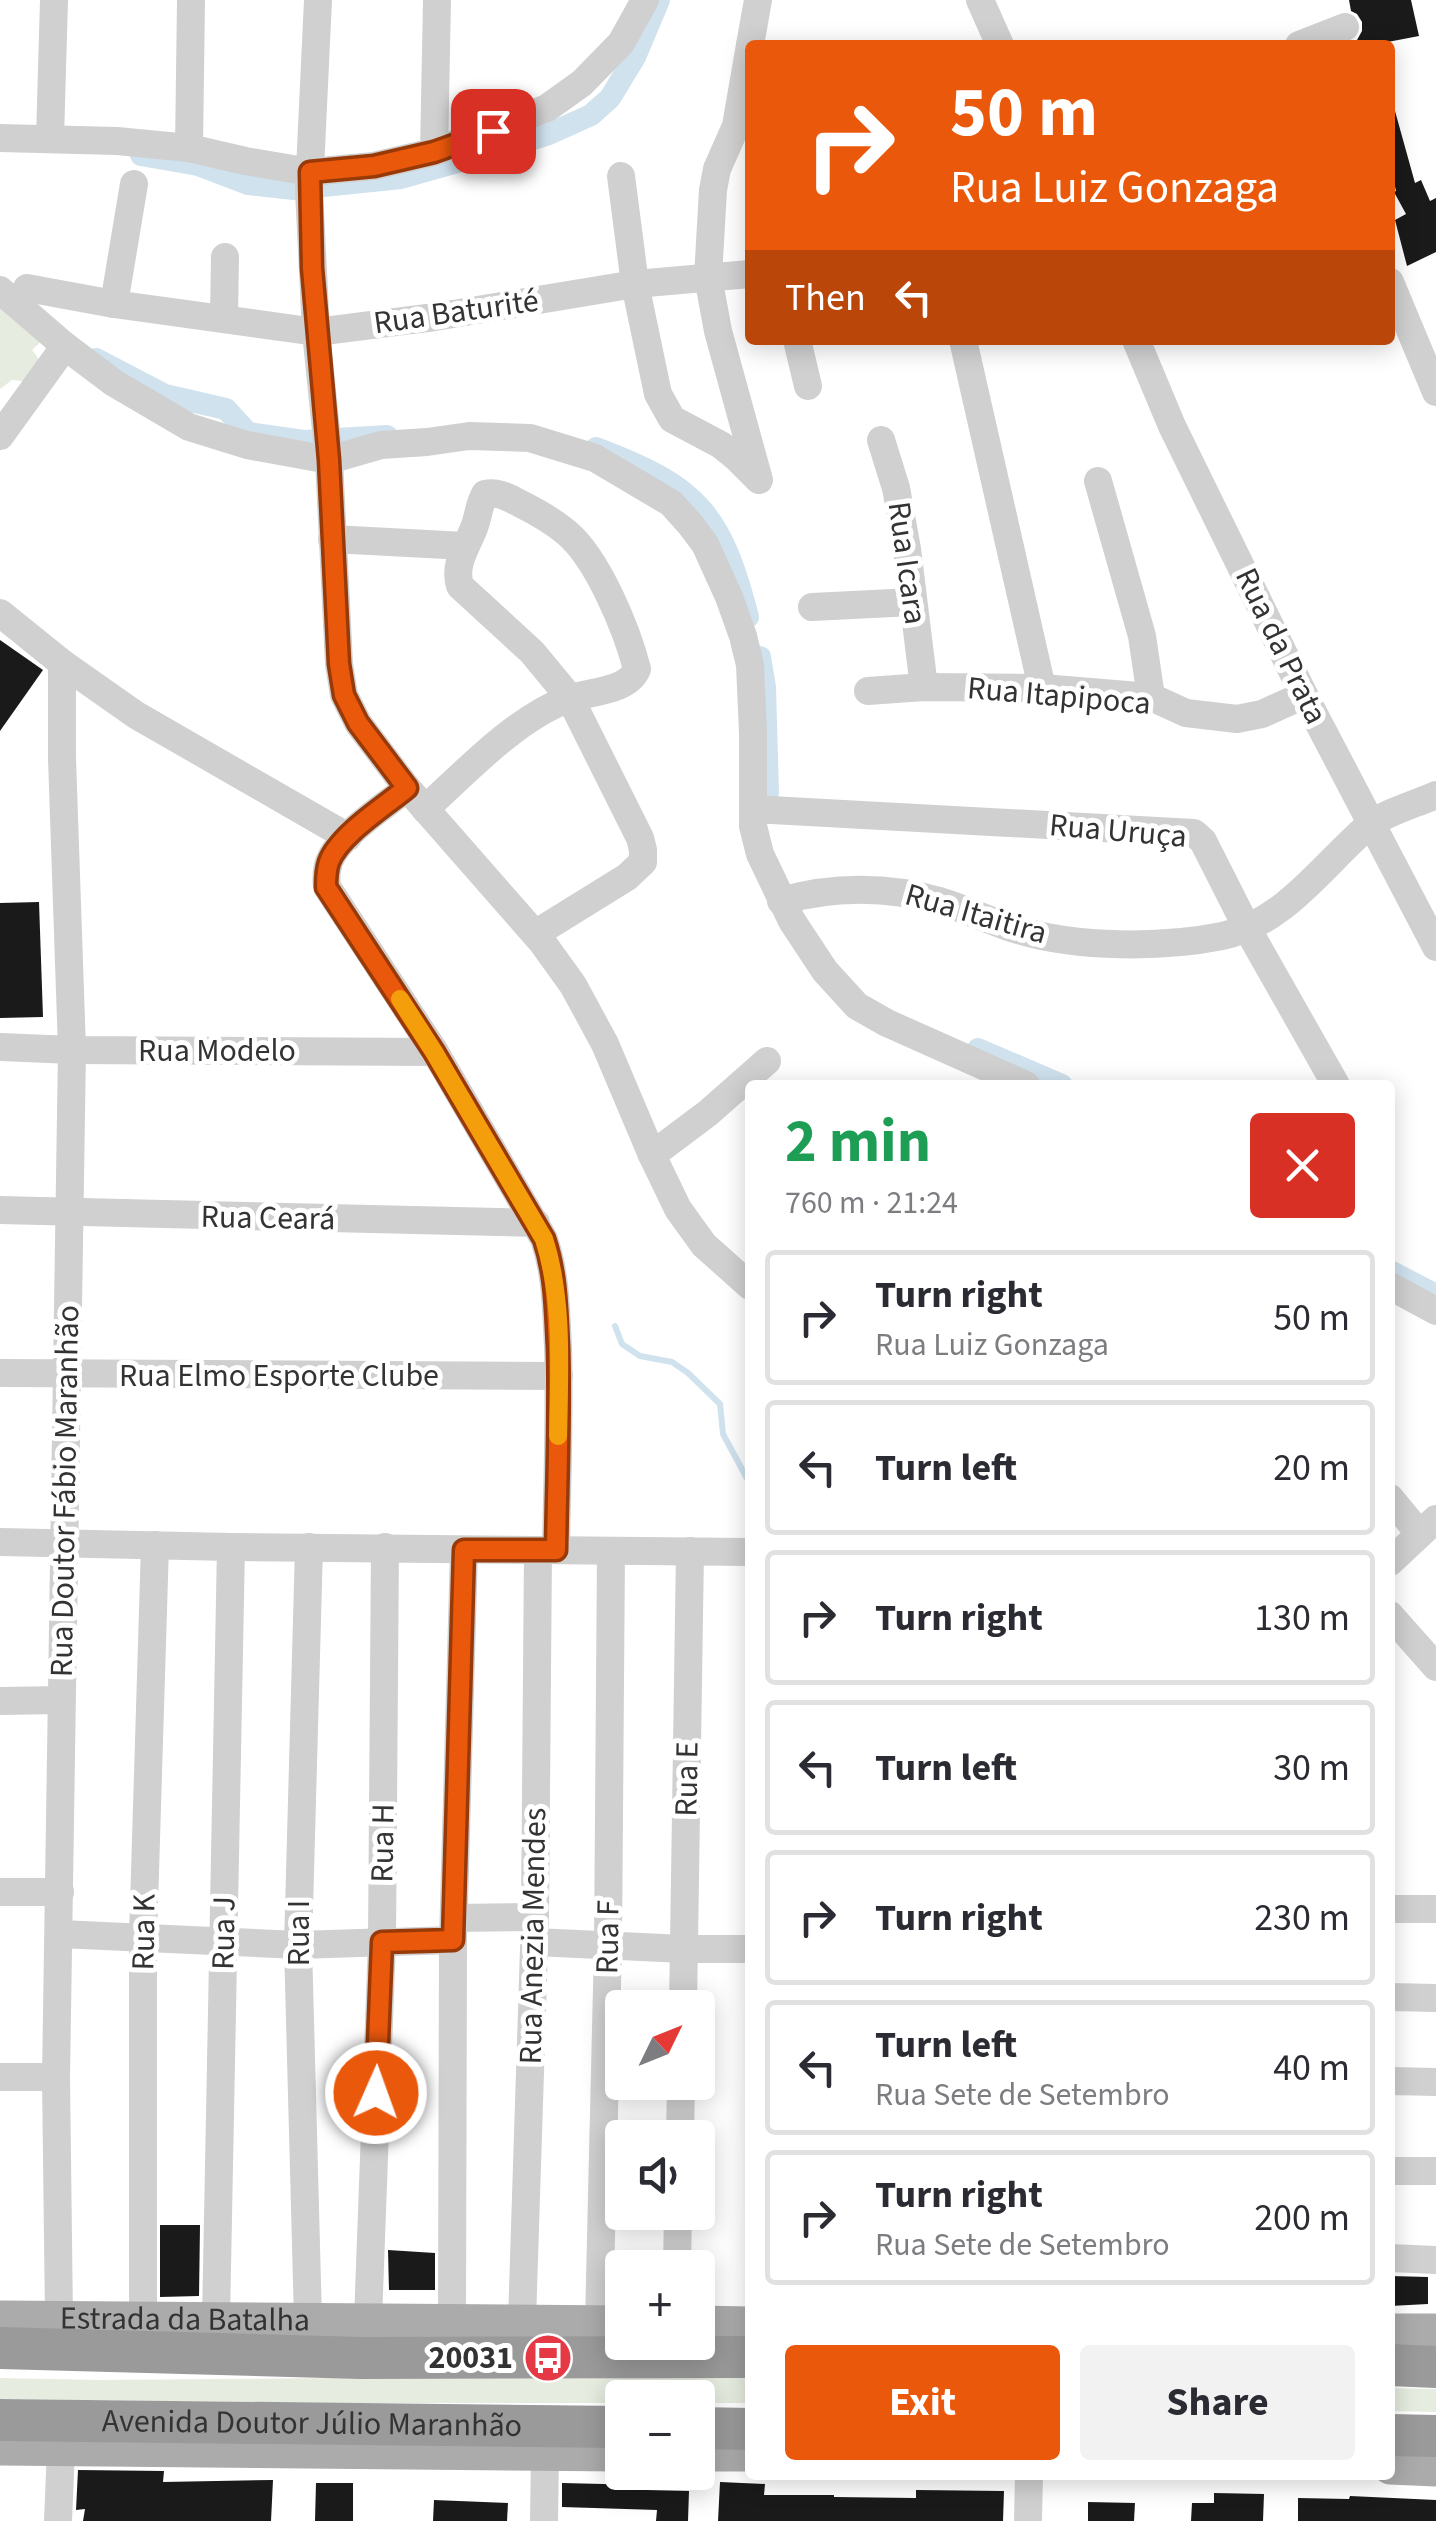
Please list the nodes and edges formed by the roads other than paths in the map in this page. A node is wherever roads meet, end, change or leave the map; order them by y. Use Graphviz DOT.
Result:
graph roads {
  1 [pos="54,0"];
  2 [pos="191,0"];
  3 [pos="318,0"];
  4 [pos="437,0"];
  5 [pos="645,0"];
  6 [pos="758,0"];
  7 [pos="980,0"];
  8 [pos="1345,24"];
  9 [pos="751,40"];
  10 [pos="990,40"];
  11 [pos="1310,40"];
  12 [pos="745,74"];
  13 [pos="0,138"];
  14 [pos="50,139"];
  15 [pos="189,148"];
  16 [pos="434,152"];
  17 [pos="621,176"];
  18 [pos="310,181"];
  19 [pos="134,184"];
  20 [pos="225,257"];
  21 [pos="745,274"];
  22 [pos="708,276"];
  23 [pos="635,284"];
  24 [pos="13,289"];
  25 [pos="1395,294"];
  26 [pos="114,304"];
  27 [pos="224,318"];
  28 [pos="316,332"];
  29 [pos="798,345"];
  30 [pos="964,345"];
  31 [pos="1138,345"];
  32 [pos="65,346"];
  33 [pos="808,386"];
  34 [pos="1436,392"];
  35 [pos="189,427"];
  36 [pos="0,436"];
  37 [pos="881,440"];
  38 [pos="329,454"];
  39 [pos="190,456"];
  40 [pos="1098,481"];
  41 [pos="332,539"];
  42 [pos="465,546"];
  43 [pos="913,602"];
  44 [pos="812,607"];
  45 [pos="0,613"];
  46 [pos="62,663"];
  47 [pos="924,688"];
  48 [pos="1042,688"];
  49 [pos="868,691"];
  50 [pos="1304,696"];
  51 [pos="570,698"];
  52 [pos="1151,698"];
  53 [pos="1436,795"];
  54 [pos="416,798"];
  55 [pos="753,809"];
  56 [pos="1370,824"];
  57 [pos="348,836"];
  58 [pos="790,899"];
  59 [pos="1247,928"];
  60 [pos="535,934"];
  61 [pos="1436,947"];
  62 [pos="0,1047"];
  63 [pos="72,1050"];
  64 [pos="434,1052"];
  65 [pos="768,1062"];
  66 [pos="747,1080"];
  67 [pos="1015,1080"];
  68 [pos="1333,1080"];
  69 [pos="745,1082"];
  70 [pos="652,1155"];
  71 [pos="0,1210"];
  72 [pos="70,1212"];
  73 [pos="536,1223"];
  74 [pos="745,1282"];
  75 [pos="1395,1289"];
  76 [pos="1436,1311"];
  77 [pos="0,1374"];
  78 [pos="67,1375"];
  79 [pos="559,1376"];
  80 [pos="1395,1502"];
  81 [pos="1428,1526"];
  82 [pos="0,1542"];
  83 [pos="62,1542"];
  84 [pos="156,1545"];
  85 [pos="231,1547"];
  86 [pos="309,1547"];
  87 [pos="386,1547"];
  88 [pos="464,1550"];
  89 [pos="547,1550"];
  90 [pos="610,1550"];
  91 [pos="690,1552"];
  92 [pos="745,1552"];
  93 [pos="1395,1557"];
  94 [pos="1395,1621"];
  95 [pos="1436,1666"];
  96 [pos="60,1700"];
  97 [pos="0,1701"];
  98 [pos="0,1892"];
  99 [pos="60,1892"];
  100 [pos="1395,1908"];
  101 [pos="1436,1909"];
  102 [pos="454,1929"];
  103 [pos="535,1930"];
  104 [pos="60,1934"];
  105 [pos="143,1938"];
  106 [pos="224,1942"];
  107 [pos="382,1942"];
  108 [pos="298,1945"];
  109 [pos="608,1946"];
  110 [pos="745,1948"];
  111 [pos="684,1949"];
  112 [pos="683,1990"];
  113 [pos="1395,1997"];
  114 [pos="1436,1998"];
  115 [pos="56,2076"];
  116 [pos="0,2078"];
  117 [pos="1395,2081"];
  118 [pos="1436,2082"];
  119 [pos="1395,2171"];
  120 [pos="1436,2172"];
  121 [pos="610,2250"];
  122 [pos="1395,2258"];
  123 [pos="1436,2260"];
  124 [pos="0,2318"];
  125 [pos="59,2320"];
  126 [pos="143,2320"];
  127 [pos="216,2320"];
  128 [pos="308,2320"];
  129 [pos="368,2320"];
  130 [pos="452,2320"];
  131 [pos="522,2321"];
  132 [pos="605,2322"];
  133 [pos="715,2323"];
  134 [pos="745,2324"];
  135 [pos="1395,2334"];
  136 [pos="0,2348"];
  137 [pos="745,2357"];
  138 [pos="1421,2357"];
  139 [pos="0,2420"];
  140 [pos="605,2427"];
  141 [pos="715,2428"];
  142 [pos="745,2428"];
  143 [pos="1421,2444"];
  144 [pos="0,2448"];
  145 [pos="61,2449"];
  146 [pos="545,2454"];
  147 [pos="605,2454"];
  148 [pos="715,2454"];
  149 [pos="745,2454"];
  150 [pos="1395,2463"];
  151 [pos="1029,2480"];
  152 [pos="58,2521"];
  153 [pos="544,2521"];
  154 [pos="1028,2521"];
  1 -- 14 [label="street"];
  2 -- 15 [label="street"];
  3 -- 18 [label="street"];
  4 -- 16 [label="street"];
  5 -- 16 [label="street"];
  6 -- 9 [label="street"];
  7 -- 10 [label="street"];
  8 -- 11 [label="street"];
  12 -- 22 [label="street"];
  13 -- 14 [label="street"];
  14 -- 15 [label="street"];
  15 -- 18 [label="street"];
  16 -- 18 [label="street"];
  17 -- 23 [label="street"];
  18 -- 28 [label="street"];
  19 -- 26 [label="street"];
  20 -- 27 [label="street"];
  21 -- 22 [label="street, Rua Baturité"];
  22 -- 23 [label="street, Rua Baturité"];
  22 -- 23 [label="street"];
  23 -- 28 [label="street, Rua Baturité"];
  24 -- 26 [label="street, Rua Baturité"];
  24 -- 32 [label="street, Rua Baturité"];
  25 -- 34 [label="street"];
  26 -- 27 [label="street, Rua Baturité"];
  27 -- 28 [label="street, Rua Baturité"];
  28 -- 38 [label="street"];
  29 -- 33 [label="street"];
  30 -- 48 [label="street"];
  31 -- 50 [label="street, Rua da Prata"];
  32 -- 35 [label="street, Rua Baturité"];
  32 -- 36 [label="street"];
  35 -- 38 [label="street, Rua Baturité"];
  35 -- 39 [label="street"];
  37 -- 43 [label="street, Rua Icara"];
  38 -- 41 [label="street"];
  38 -- 55 [label="street"];
  40 -- 52 [label="street"];
  41 -- 42 [label="street"];
  41 -- 54 [label="street"];
  42 -- 51 [label="street"];
  42 -- 51 [label="street"];
  43 -- 44 [label="street"];
  43 -- 47 [label="street, Rua Icara"];
  45 -- 46 [label="street"];
  46 -- 57 [label="street"];
  46 -- 63 [label="street, Rua Doutor Fábio Maranhão"];
  47 -- 48 [label="street, Rua Itapipoca"];
  47 -- 49 [label="street, Rua Itapipoca"];
  48 -- 52 [label="street, Rua Itapipoca"];
  50 -- 52 [label="street, Rua Itapipoca"];
  50 -- 56 [label="street, Rua da Prata"];
  51 -- 54 [label="street"];
  51 -- 60 [label="street"];
  53 -- 56 [label="street"];
  54 -- 57 [label="street"];
  54 -- 60 [label="street"];
  55 -- 58 [label="street"];
  55 -- 59 [label="street, Rua Uruça"];
  56 -- 59 [label="street, Rua Itaitira"];
  56 -- 61 [label="street, Rua da Prata"];
  57 -- 64 [label="street, Rua Anezia Mendes"];
  58 -- 59 [label="street, Rua Itaitira"];
  58 -- 67 [label="street"];
  59 -- 68 [label="street, Rua Uruça"];
  60 -- 70 [label="street"];
  62 -- 63 [label="street, Rua Modelo"];
  63 -- 64 [label="street, Rua Modelo"];
  63 -- 72 [label="street, Rua Doutor Fábio Maranhão"];
  64 -- 73 [label="street, Rua Anezia Mendes"];
  65 -- 66 [label="street"];
  69 -- 70 [label="street"];
  70 -- 74 [label="street"];
  71 -- 72 [label="street, Rua Ceará"];
  72 -- 73 [label="street, Rua Ceará"];
  72 -- 78 [label="street, Rua Doutor Fábio Maranhão"];
  73 -- 79 [label="street, Rua Anezia Mendes"];
  75 -- 76 [label="street"];
  77 -- 78 [label="street, Rua Elmo Esporte Clube"];
  78 -- 79 [label="street, Rua Elmo Esporte Clube"];
  78 -- 83 [label="street, Rua Doutor Fábio Maranhão"];
  79 -- 89 [label="street, Rua Anezia Mendes"];
  80 -- 81 [label="street"];
  81 -- 93 [label="street"];
  82 -- 83 [label="street"];
  83 -- 84 [label="street"];
  83 -- 96 [label="street, Rua Doutor Fábio Maranhão"];
  84 -- 85 [label="street"];
  84 -- 105 [label="street, Rua K"];
  85 -- 86 [label="street"];
  85 -- 106 [label="street, Rua J"];
  86 -- 87 [label="street"];
  86 -- 108 [label="street, Rua I"];
  87 -- 88 [label="street"];
  87 -- 107 [label="street, Rua H"];
  88 -- 89 [label="street"];
  88 -- 102 [label="street"];
  89 -- 90 [label="street"];
  89 -- 103 [label="street, Rua Anezia Mendes"];
  90 -- 91 [label="street"];
  90 -- 109 [label="street, Rua F"];
  91 -- 92 [label="street"];
  91 -- 111 [label="street, Rua E"];
  94 -- 95 [label="street"];
  96 -- 97 [label="street"];
  96 -- 99 [label="street, Rua Doutor Fábio Maranhão"];
  98 -- 99 [label="street"];
  99 -- 104 [label="street, Rua Doutor Fábio Maranhão"];
  100 -- 101 [label="street"];
  102 -- 103 [label="street"];
  102 -- 107 [label="street"];
  102 -- 130 [label="street"];
  103 -- 109 [label="street"];
  103 -- 131 [label="street, Rua Anezia Mendes"];
  104 -- 105 [label="street"];
  104 -- 115 [label="street, Rua Doutor Fábio Maranhão"];
  105 -- 106 [label="street"];
  105 -- 126 [label="street, Rua K"];
  106 -- 108 [label="street"];
  106 -- 127 [label="street, Rua J"];
  107 -- 108 [label="street"];
  107 -- 129 [label="street, Rua H"];
  108 -- 128 [label="street, Rua I"];
  109 -- 111 [label="street"];
  109 -- 121 [label="street, Rua F"];
  110 -- 111 [label="street"];
  111 -- 112 [label="street, Rua E"];
  113 -- 114 [label="street"];
  115 -- 116 [label="street"];
  115 -- 125 [label="street, Rua Doutor Fábio Maranhão"];
  117 -- 118 [label="street"];
  119 -- 120 [label="street"];
  122 -- 123 [label="street"];
  124 -- 125 [label="main road, Estrada da Batalha"];
  125 -- 126 [label="main road, Estrada da Batalha"];
  126 -- 127 [label="main road, Estrada da Batalha"];
  127 -- 128 [label="main road, Estrada da Batalha"];
  128 -- 129 [label="main road, Estrada da Batalha"];
  129 -- 130 [label="main road"];
  130 -- 131 [label="main road"];
  131 -- 132 [label="main road"];
  133 -- 134 [label="main road"];
  135 -- 138 [label="main road"];
  136 -- 137 [label="highway, Avenida Doutor Júlio Maranhão"];
  139 -- 140 [label="highway, Avenida Doutor Júlio Maranhão"];
  141 -- 142 [label="highway"];
  143 -- 150 [label="main road"];
  144 -- 145 [label="main road, Avenida Doutor Júlio Maranhão"];
  145 -- 146 [label="main road, Avenida Doutor Júlio Maranhão"];
  145 -- 152 [label="street"];
  146 -- 147 [label="main road, Avenida Doutor Júlio Maranhão"];
  146 -- 153 [label="street"];
  148 -- 149 [label="main road"];
  151 -- 154 [label="street"];
}
